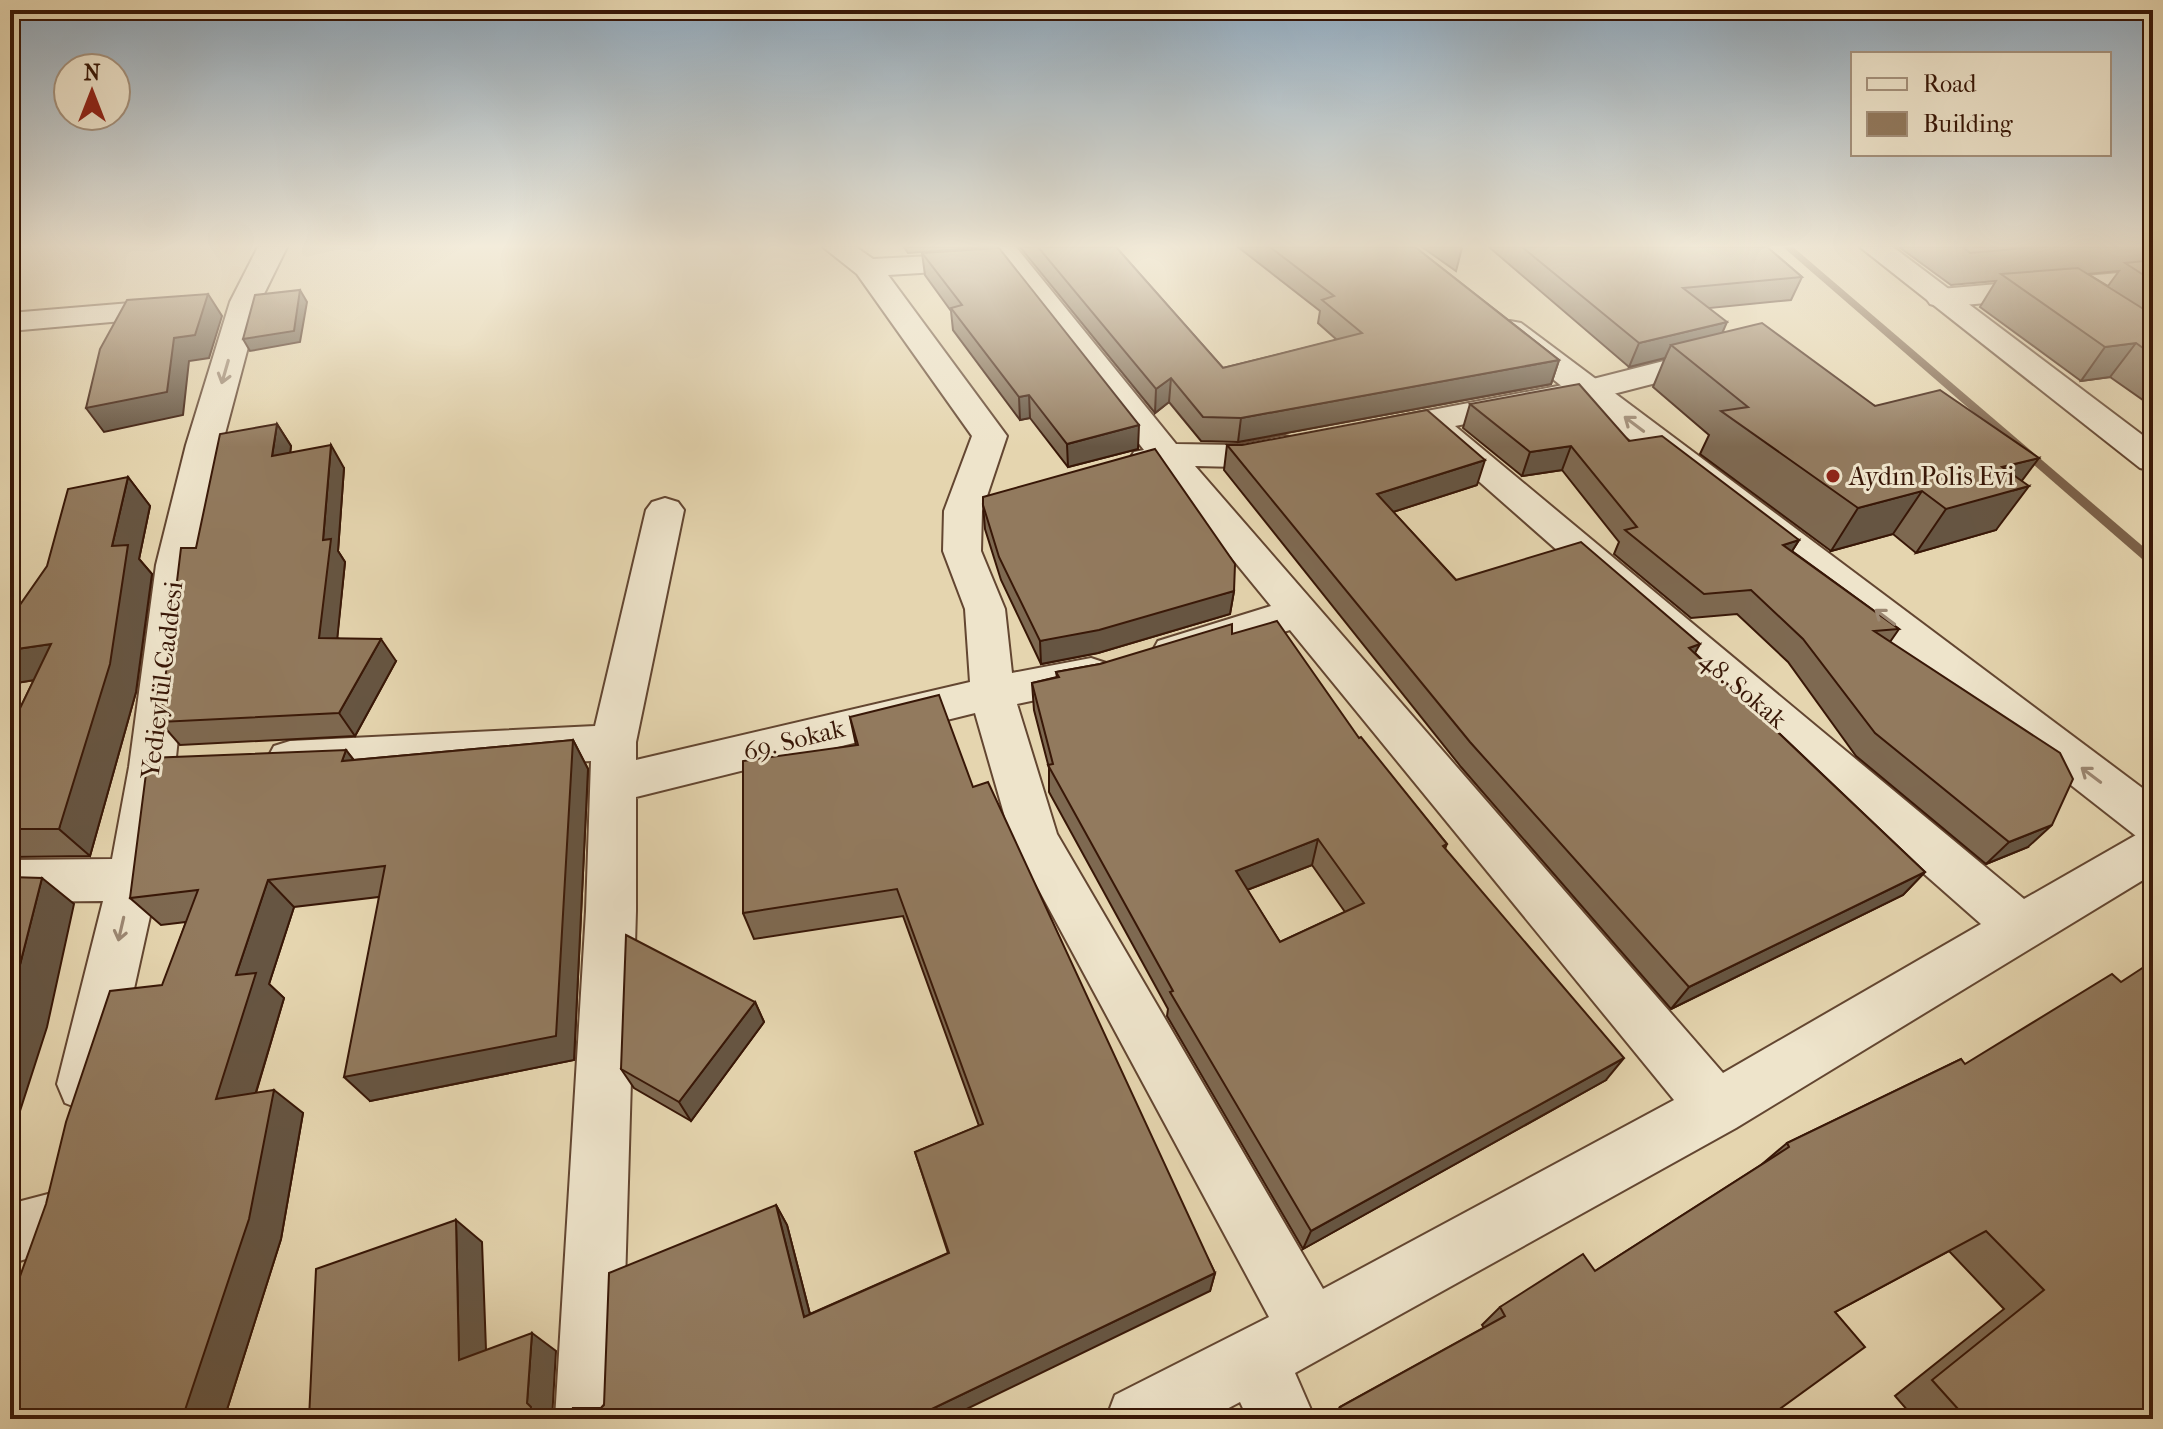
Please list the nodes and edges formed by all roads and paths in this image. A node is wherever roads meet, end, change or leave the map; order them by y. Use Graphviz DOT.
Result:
graph roads {
  1 [pos="108,314"];
  2 [pos="242,314"];
  3 [pos="895,314"];
  4 [pos="1053,314"];
  5 [pos="1488,314"];
  6 [pos="1962,314"];
  7 [pos="10,322"];
  8 [pos="1747,351"];
  9 [pos="1590,390"];
  10 [pos="1428,420"];
  11 [pos="1166,455"];
  12 [pos="2153,460"];
  13 [pos="1108,471"];
  14 [pos="1007,499"];
  15 [pos="665,510"];
  16 [pos="963,511"];
  17 [pos="1299,612"];
  18 [pos="992,693"];
  19 [pos="248,761"];
  20 [pos="614,763"];
  21 [pos="200,764"];
  22 [pos="152,767"];
  23 [pos="2153,822"];
  24 [pos="2153,849"];
  25 [pos="133,880"];
  26 [pos="10,881"];
  27 [pos="2021,927"];
  28 [pos="1716,1108"];
  29 [pos="77,1119"];
  30 [pos="1311,1330"];
  31 [pos="1254,1360"];
  32 [pos="588,1419"];
  33 [pos="1139,1419"];
  34 [pos="1282,1419"];
  1 -- 7 [label="street"];
  2 -- 22 [label="street, Yedieylül Caddesi, one-way"];
  3 -- 16 [label="street"];
  4 -- 11 [label="street"];
  5 -- 9 [label="street"];
  6 -- 12 [label="street"];
  8 -- 9 [label="street"];
  9 -- 10 [label="street"];
  23 -- 9 [label="street, one-way"];
  10 -- 11 [label="street"];
  10 -- 27 [label="street, 48. Sokak"];
  11 -- 13 [label="street"];
  11 -- 17 [label="street"];
  14 -- 16 [label="street"];
  15 -- 20 [label="street"];
  16 -- 18 [label="street"];
  17 -- 18 [label="street, 69. Sokak"];
  17 -- 28 [label="street"];
  18 -- 20 [label="street, 69. Sokak"];
  18 -- 30 [label="street"];
  19 -- 20 [label="street, 69. Sokak"];
  20 -- 32 [label="street"];
  21 -- 22 [label="street"];
  22 -- 25 [label="street, Yedieylül Caddesi"];
  24 -- 27 [label="street"];
  25 -- 26 [label="street"];
  25 -- 29 [label="street, Yedieylül Caddesi, one-way"];
  27 -- 28 [label="street"];
  28 -- 30 [label="street"];
  30 -- 31 [label="street"];
  31 -- 33 [label="street"];
  31 -- 34 [label="street"];
}
